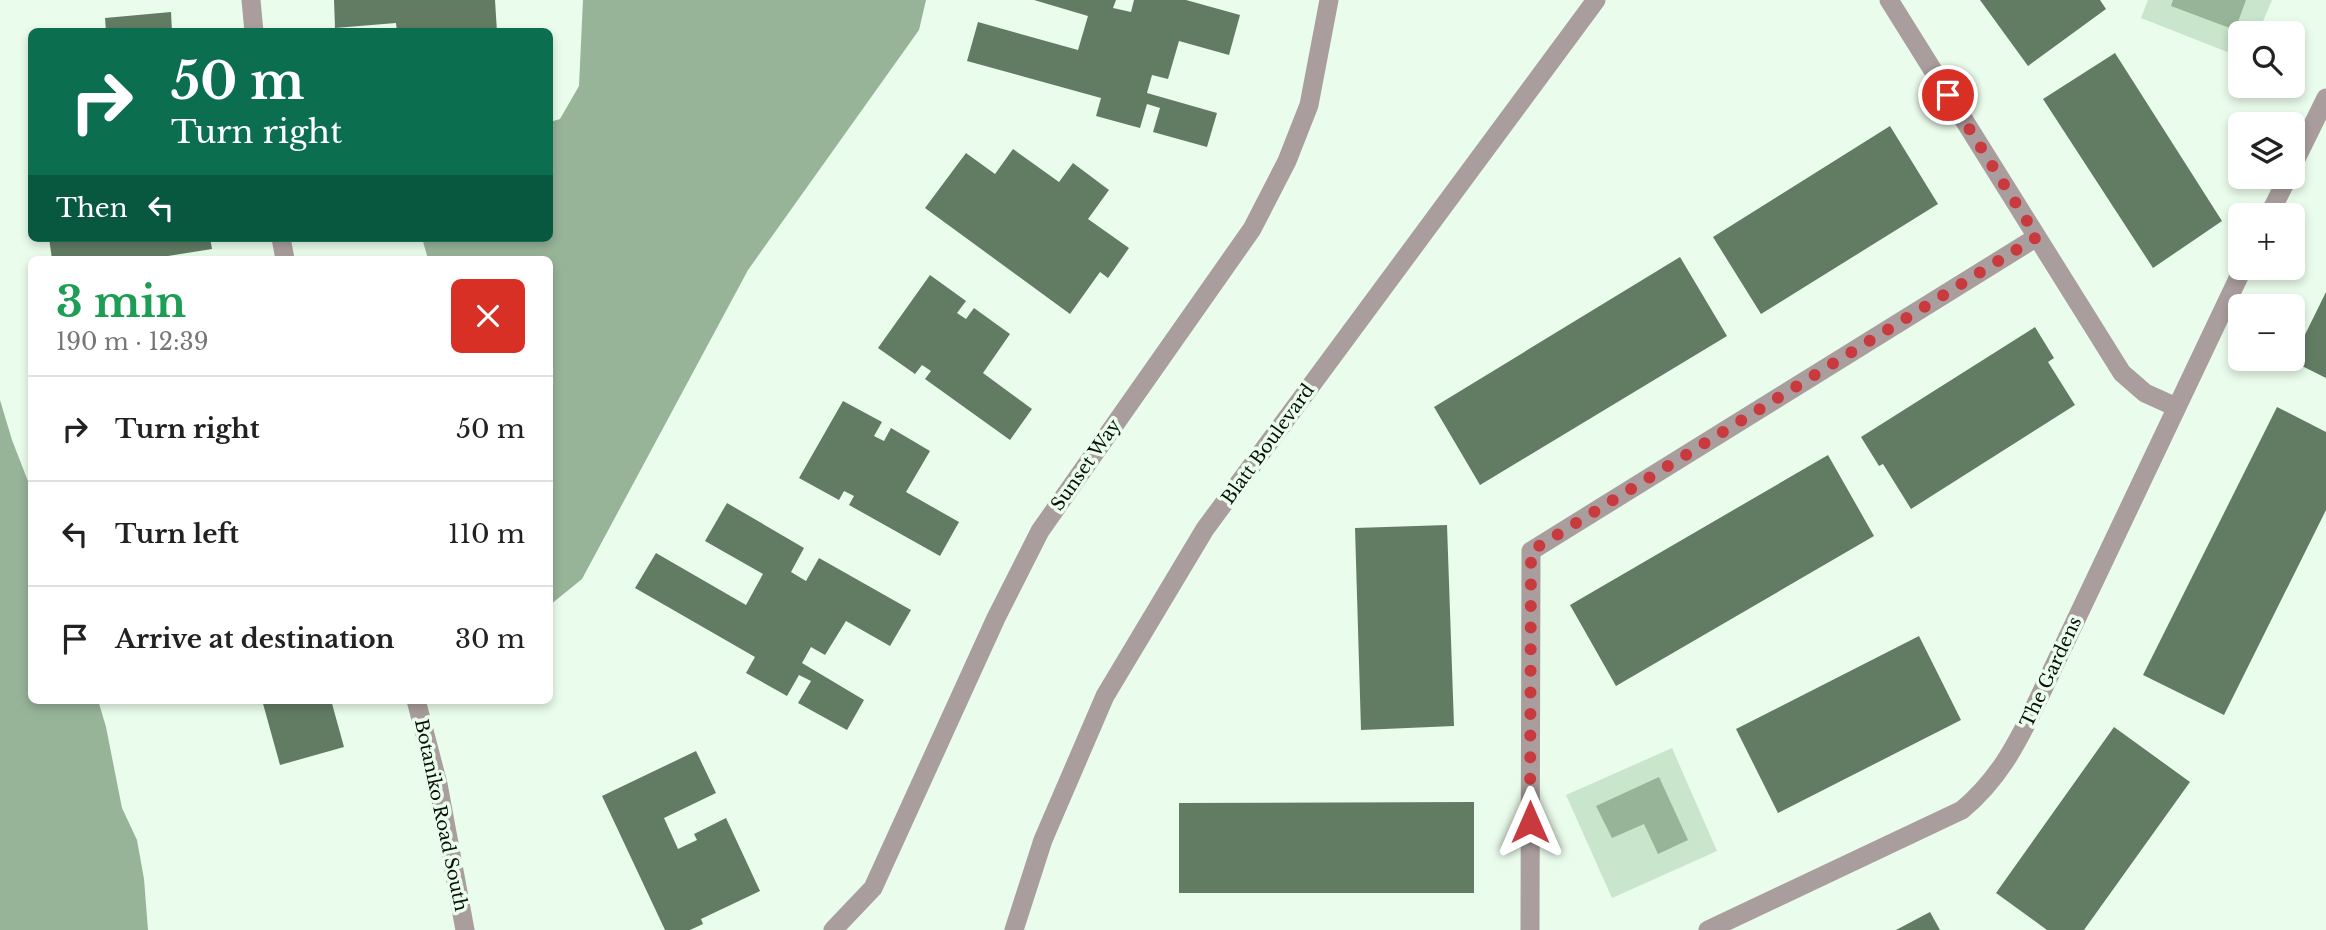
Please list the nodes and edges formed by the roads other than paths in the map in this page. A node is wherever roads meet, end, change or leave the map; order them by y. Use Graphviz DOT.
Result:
graph roads {
  1 [pos="251,0"];
  2 [pos="1329,0"];
  3 [pos="1596,0"];
  4 [pos="1889,0"];
  5 [pos="254,28"];
  6 [pos="2326,98"];
  7 [pos="2305,141"];
  8 [pos="2037,237"];
  9 [pos="2237,280"];
  10 [pos="2175,407"];
  11 [pos="417,704"];
  12 [pos="466,930"];
  13 [pos="833,930"];
  14 [pos="1014,930"];
  15 [pos="1530,930"];
  16 [pos="1708,930"];
  1 -- 5 [label="street"];
  2 -- 13 [label="street, Sunset Way"];
  3 -- 14 [label="street, Blatt Boulevard"];
  4 -- 8 [label="street"];
  6 -- 7 [label="street"];
  8 -- 10 [label="street"];
  8 -- 15 [label="street"];
  9 -- 10 [label="street, The Gardens"];
  10 -- 16 [label="street, The Gardens"];
  11 -- 12 [label="street, Botaniko Road South"];
}
